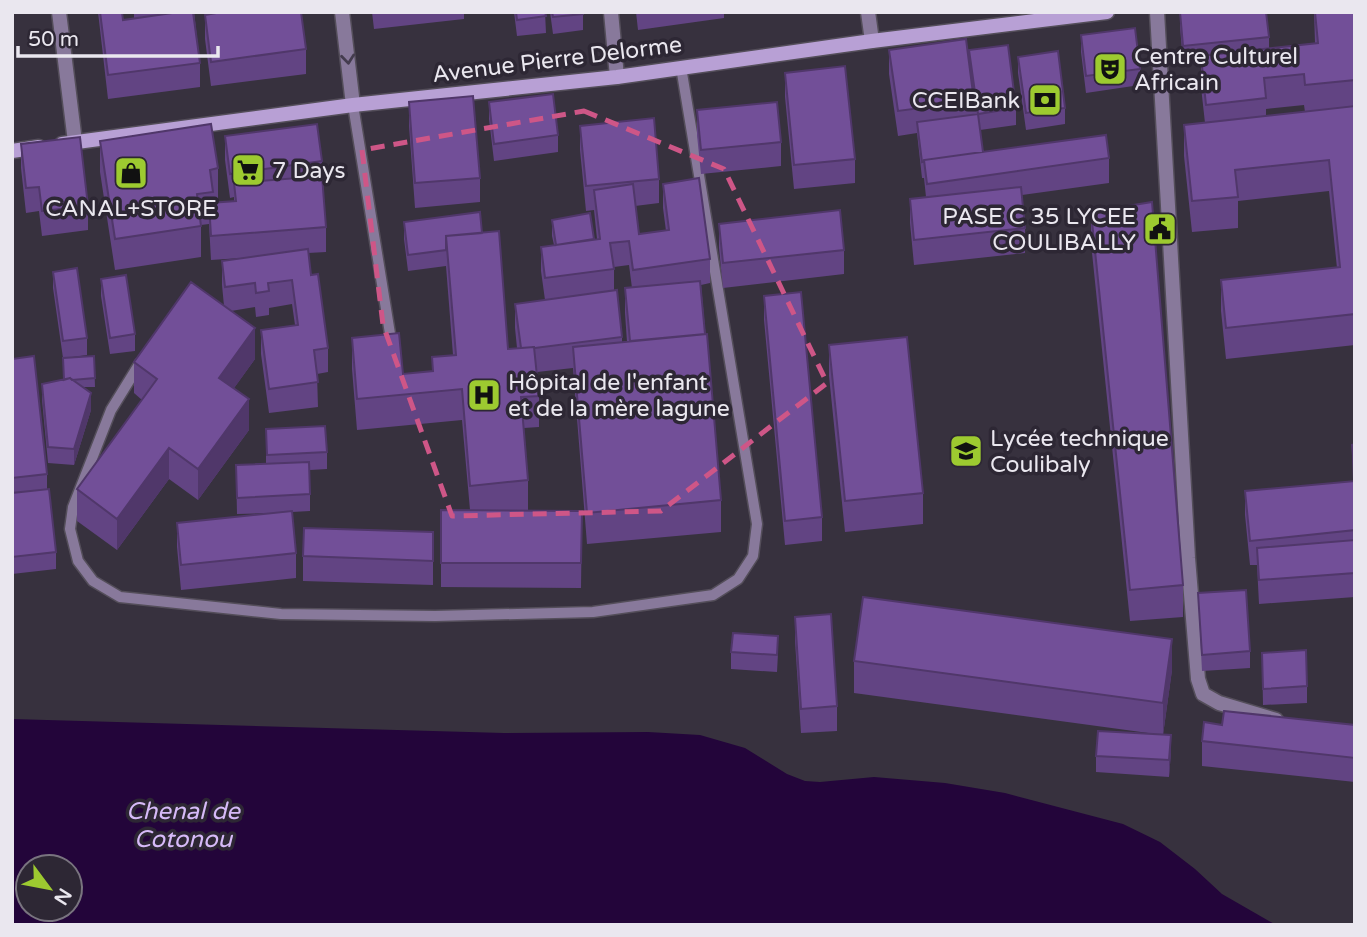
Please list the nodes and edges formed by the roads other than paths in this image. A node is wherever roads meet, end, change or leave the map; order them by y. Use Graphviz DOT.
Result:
graph roads {
  1 [pos="59,12"];
  2 [pos="342,12"];
  3 [pos="611,12"];
  4 [pos="868,12"];
  5 [pos="1107,12"];
  6 [pos="1157,12"];
  7 [pos="872,41"];
  8 [pos="681,67"];
  9 [pos="617,77"];
  10 [pos="353,106"];
  11 [pos="75,142"];
  12 [pos="12,150"];
  13 [pos="148,352"];
  14 [pos="393,356"];
  15 [pos="1293,725"];
  1 -- 11 [label="street"];
  2 -- 10 [label="street, one-way"];
  3 -- 9 [label="street"];
  4 -- 7 [label="street"];
  5 -- 7 [label="main road, Avenue Pierre Delorme"];
  6 -- 15 [label="street"];
  7 -- 8 [label="main road, Avenue Pierre Delorme"];
  8 -- 9 [label="main road, Avenue Pierre Delorme"];
  8 -- 13 [label="lane"];
  9 -- 10 [label="main road, Avenue Pierre Delorme"];
  10 -- 11 [label="main road, Avenue Pierre Delorme"];
  10 -- 14 [label="lane"];
  11 -- 12 [label="main road, Avenue Pierre Delorme"];
}
